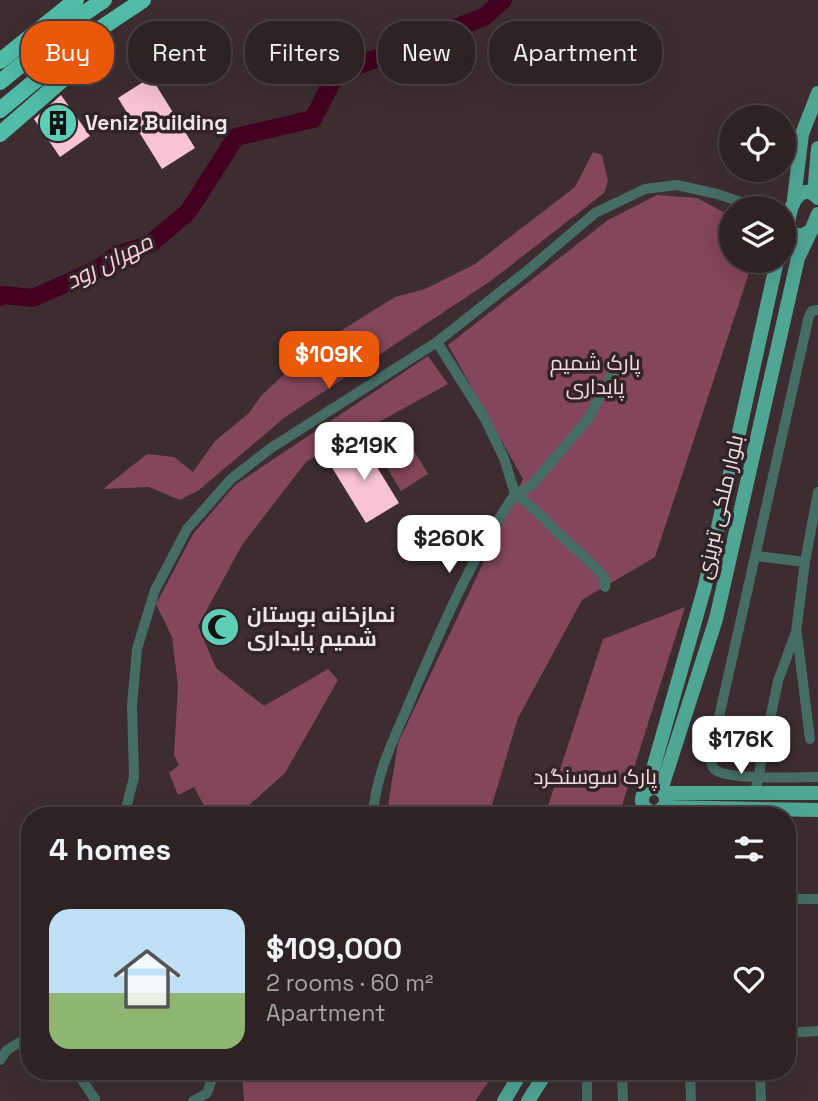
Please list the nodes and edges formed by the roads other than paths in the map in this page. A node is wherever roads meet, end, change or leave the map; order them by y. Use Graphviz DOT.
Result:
graph roads {
  1 [pos="76,0"];
  2 [pos="104,0"];
  3 [pos="142,0"];
  4 [pos="111,21"];
  5 [pos="0,61"];
  6 [pos="0,82"];
  7 [pos="31,84"];
  8 [pos="58,84"];
  9 [pos="818,93"];
  10 [pos="0,110"];
  11 [pos="0,134"];
  12 [pos="818,148"];
  13 [pos="816,195"];
  14 [pos="723,196"];
  15 [pos="794,196"];
  16 [pos="796,198"];
  17 [pos="818,214"];
  18 [pos="811,231"];
  19 [pos="796,235"];
  20 [pos="775,273"];
  21 [pos="818,310"];
  22 [pos="438,342"];
  23 [pos="615,369"];
  24 [pos="818,492"];
  25 [pos="515,494"];
  26 [pos="757,556"];
  27 [pos="805,562"];
  28 [pos="605,587"];
  29 [pos="796,632"];
  30 [pos="810,739"];
  31 [pos="757,777"];
  32 [pos="818,777"];
  33 [pos="755,793"];
  34 [pos="818,793"];
  35 [pos="655,801"];
  36 [pos="126,807"];
  37 [pos="373,807"];
  38 [pos="681,807"];
  39 [pos="796,810"];
  40 [pos="818,810"];
  41 [pos="796,899"];
  42 [pos="818,899"];
  43 [pos="818,1031"];
  44 [pos="796,1032"];
  45 [pos="21,1041"];
  46 [pos="0,1060"];
  47 [pos="83,1080"];
  48 [pos="212,1080"];
  49 [pos="517,1080"];
  50 [pos="541,1080"];
  51 [pos="587,1080"];
  52 [pos="622,1080"];
  53 [pos="690,1080"];
  54 [pos="760,1080"];
  55 [pos="99,1100"];
  56 [pos="194,1101"];
  57 [pos="505,1101"];
  58 [pos="528,1101"];
  59 [pos="587,1101"];
  60 [pos="623,1101"];
  61 [pos="691,1101"];
  62 [pos="761,1101"];
  1 -- 5 [label="highway"];
  2 -- 6 [label="highway"];
  3 -- 4 [label="highway"];
  7 -- 10 [label="highway"];
  8 -- 11 [label="highway"];
  9 -- 15 [label="main road"];
  12 -- 13 [label="main road"];
  13 -- 16 [label="main road"];
  14 -- 22 [label="street"];
  17 -- 18 [label="main road, بلوار ملکى تبریزى"];
  18 -- 19 [label="main road"];
  18 -- 35 [label="main road, بلوار ملکى تبریزى"];
  20 -- 35 [label="main road, بلوار ملکى تبریزى"];
  21 -- 26 [label="street"];
  22 -- 25 [label="street"];
  22 -- 36 [label="street"];
  23 -- 25 [label="street"];
  24 -- 27 [label="street"];
  25 -- 28 [label="street"];
  25 -- 37 [label="street"];
  26 -- 27 [label="street"];
  26 -- 31 [label="street"];
  27 -- 29 [label="street"];
  29 -- 30 [label="street"];
  29 -- 31 [label="street"];
  31 -- 32 [label="street"];
  31 -- 33 [label="street"];
  33 -- 34 [label="main road"];
  33 -- 35 [label="main road"];
  35 -- 38 [label="main road"];
  39 -- 40 [label="main road"];
  41 -- 42 [label="street"];
  43 -- 44 [label="street"];
  45 -- 46 [label="street"];
  47 -- 55 [label="street"];
  48 -- 56 [label="street"];
  49 -- 57 [label="main road"];
  50 -- 58 [label="main road"];
  51 -- 59 [label="street"];
  52 -- 60 [label="street"];
  53 -- 61 [label="street"];
  54 -- 62 [label="street"];
}
